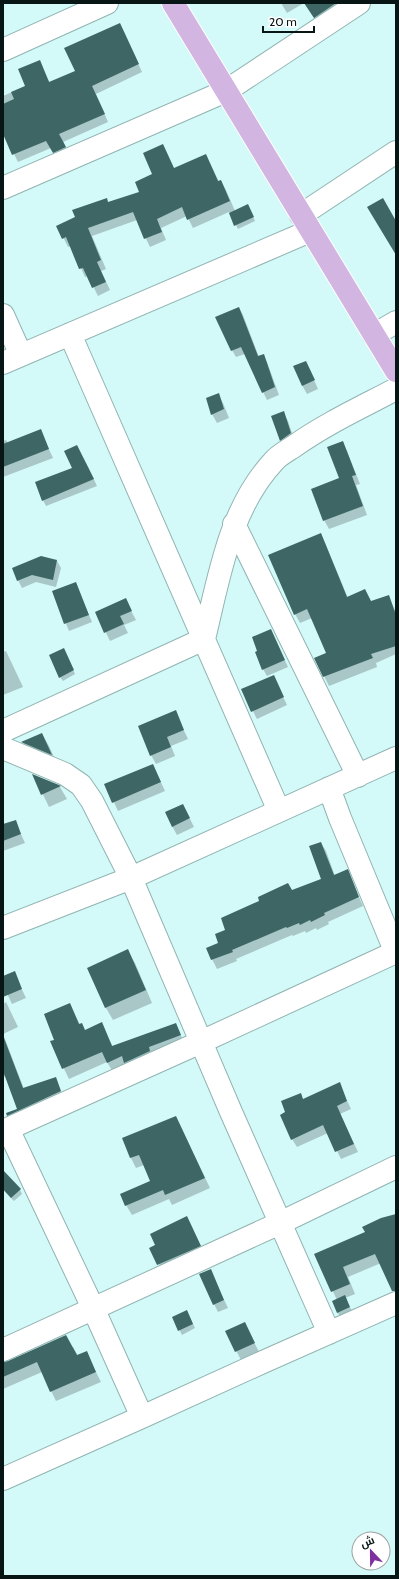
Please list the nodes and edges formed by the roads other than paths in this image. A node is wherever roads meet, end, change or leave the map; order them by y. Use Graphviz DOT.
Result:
graph roads {
  1 [pos="107,3"];
  2 [pos="173,3"];
  3 [pos="359,3"];
  4 [pos="3,50"];
  5 [pos="226,91"];
  6 [pos="396,152"];
  7 [pos="3,188"];
  8 [pos="306,223"];
  9 [pos="3,315"];
  10 [pos="396,322"];
  11 [pos="70,334"];
  12 [pos="374,336"];
  13 [pos="12,359"];
  14 [pos="396,371"];
  15 [pos="396,389"];
  16 [pos="234,524"];
  17 [pos="204,639"];
  18 [pos="3,731"];
  19 [pos="3,748"];
  20 [pos="396,758"];
  21 [pos="358,776"];
  22 [pos="329,788"];
  23 [pos="279,811"];
  24 [pos="131,878"];
  25 [pos="3,928"];
  26 [pos="396,952"];
  27 [pos="201,1042"];
  28 [pos="6,1130"];
  29 [pos="396,1167"];
  30 [pos="280,1223"];
  31 [pos="396,1303"];
  32 [pos="93,1308"];
  33 [pos="329,1333"];
  34 [pos="3,1350"];
  35 [pos="142,1417"];
  36 [pos="3,1479"];
  1 -- 4 [label="street"];
  2 -- 5 [label="main road"];
  3 -- 5 [label="street"];
  5 -- 7 [label="street"];
  5 -- 8 [label="main road"];
  6 -- 8 [label="street"];
  8 -- 11 [label="street"];
  8 -- 12 [label="main road"];
  9 -- 13 [label="street"];
  10 -- 12 [label="street"];
  11 -- 13 [label="street"];
  11 -- 17 [label="street"];
  12 -- 14 [label="main road"];
  15 -- 16 [label="street"];
  16 -- 17 [label="street"];
  16 -- 21 [label="street"];
  17 -- 18 [label="street"];
  17 -- 23 [label="street"];
  19 -- 24 [label="street"];
  20 -- 21 [label="street"];
  21 -- 22 [label="street"];
  22 -- 23 [label="street"];
  22 -- 26 [label="street"];
  23 -- 24 [label="street"];
  24 -- 25 [label="street"];
  24 -- 27 [label="street"];
  26 -- 27 [label="street"];
  27 -- 28 [label="street"];
  27 -- 30 [label="street"];
  28 -- 32 [label="street"];
  29 -- 30 [label="street"];
  30 -- 32 [label="street"];
  30 -- 33 [label="street"];
  31 -- 33 [label="street"];
  32 -- 34 [label="street"];
  32 -- 35 [label="street"];
  33 -- 35 [label="street"];
  35 -- 36 [label="street"];
}
